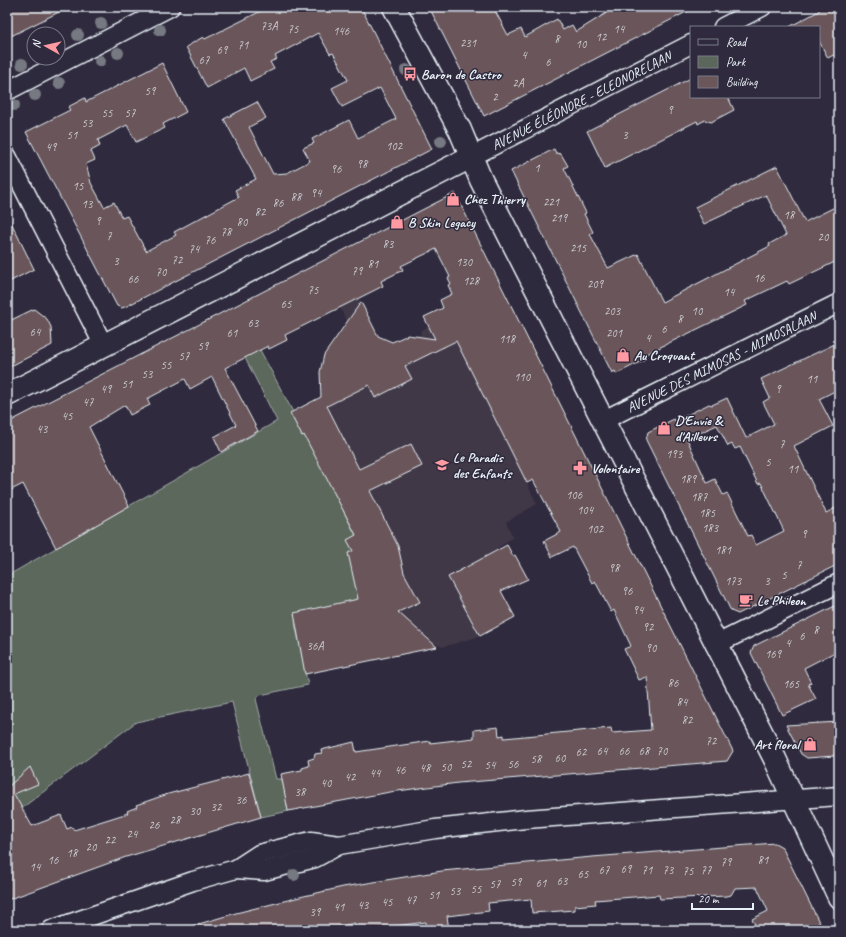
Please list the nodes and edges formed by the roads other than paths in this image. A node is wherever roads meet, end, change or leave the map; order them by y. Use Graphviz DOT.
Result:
graph roads {
  1 [pos="170,7"];
  2 [pos="394,7"];
  3 [pos="762,7"];
  4 [pos="725,26"];
  5 [pos="690,45"];
  6 [pos="7,91"];
  7 [pos="7,156"];
  8 [pos="471,157"];
  9 [pos="839,303"];
  10 [pos="104,346"];
  11 [pos="7,395"];
  12 [pos="604,420"];
  13 [pos="839,583"];
  14 [pos="715,645"];
  15 [pos="839,796"];
  16 [pos="793,799"];
  17 [pos="839,896"];
  18 [pos="51,930"];
  1 -- 6 [label="street"];
  2 -- 8 [label="street"];
  3 -- 4 [label="street"];
  5 -- 8 [label="street, AVENUE ÉLÉONORE - ELEONORELAAN"];
  7 -- 10 [label="street"];
  8 -- 10 [label="street"];
  8 -- 12 [label="street"];
  9 -- 12 [label="street, AVENUE DES MIMOSAS - MIMOSALAAN"];
  10 -- 11 [label="street"];
  12 -- 14 [label="street"];
  13 -- 14 [label="street"];
  14 -- 16 [label="street"];
  15 -- 16 [label="street"];
  16 -- 17 [label="street"];
  16 -- 18 [label="street"];
}
